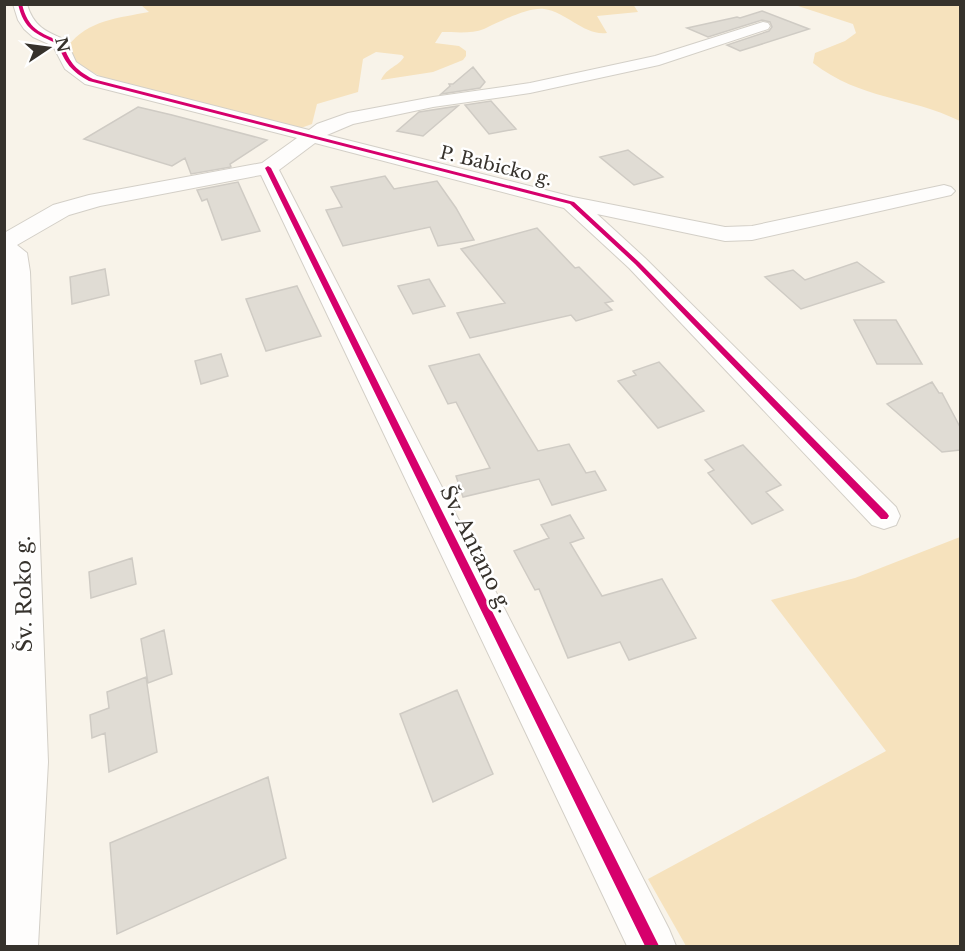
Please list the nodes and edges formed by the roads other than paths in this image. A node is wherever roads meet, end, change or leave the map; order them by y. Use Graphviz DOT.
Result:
graph roads {
  1 [pos="20,4"];
  2 [pos="763,26"];
  3 [pos="312,138"];
  4 [pos="268,168"];
  5 [pos="944,191"];
  6 [pos="573,202"];
  7 [pos="4,243"];
  8 [pos="4,248"];
  9 [pos="884,516"];
  10 [pos="14,946"];
  11 [pos="652,946"];
  1 -- 3 [label="street, P. Babicko g."];
  2 -- 3 [label="street"];
  3 -- 4 [label="street"];
  3 -- 6 [label="street, P. Babicko g."];
  4 -- 7 [label="street"];
  4 -- 11 [label="street, Šv. Antano g."];
  5 -- 6 [label="street"];
  6 -- 9 [label="street, P. Babicko g."];
  8 -- 10 [label="street, Šv. Roko g."];
}
